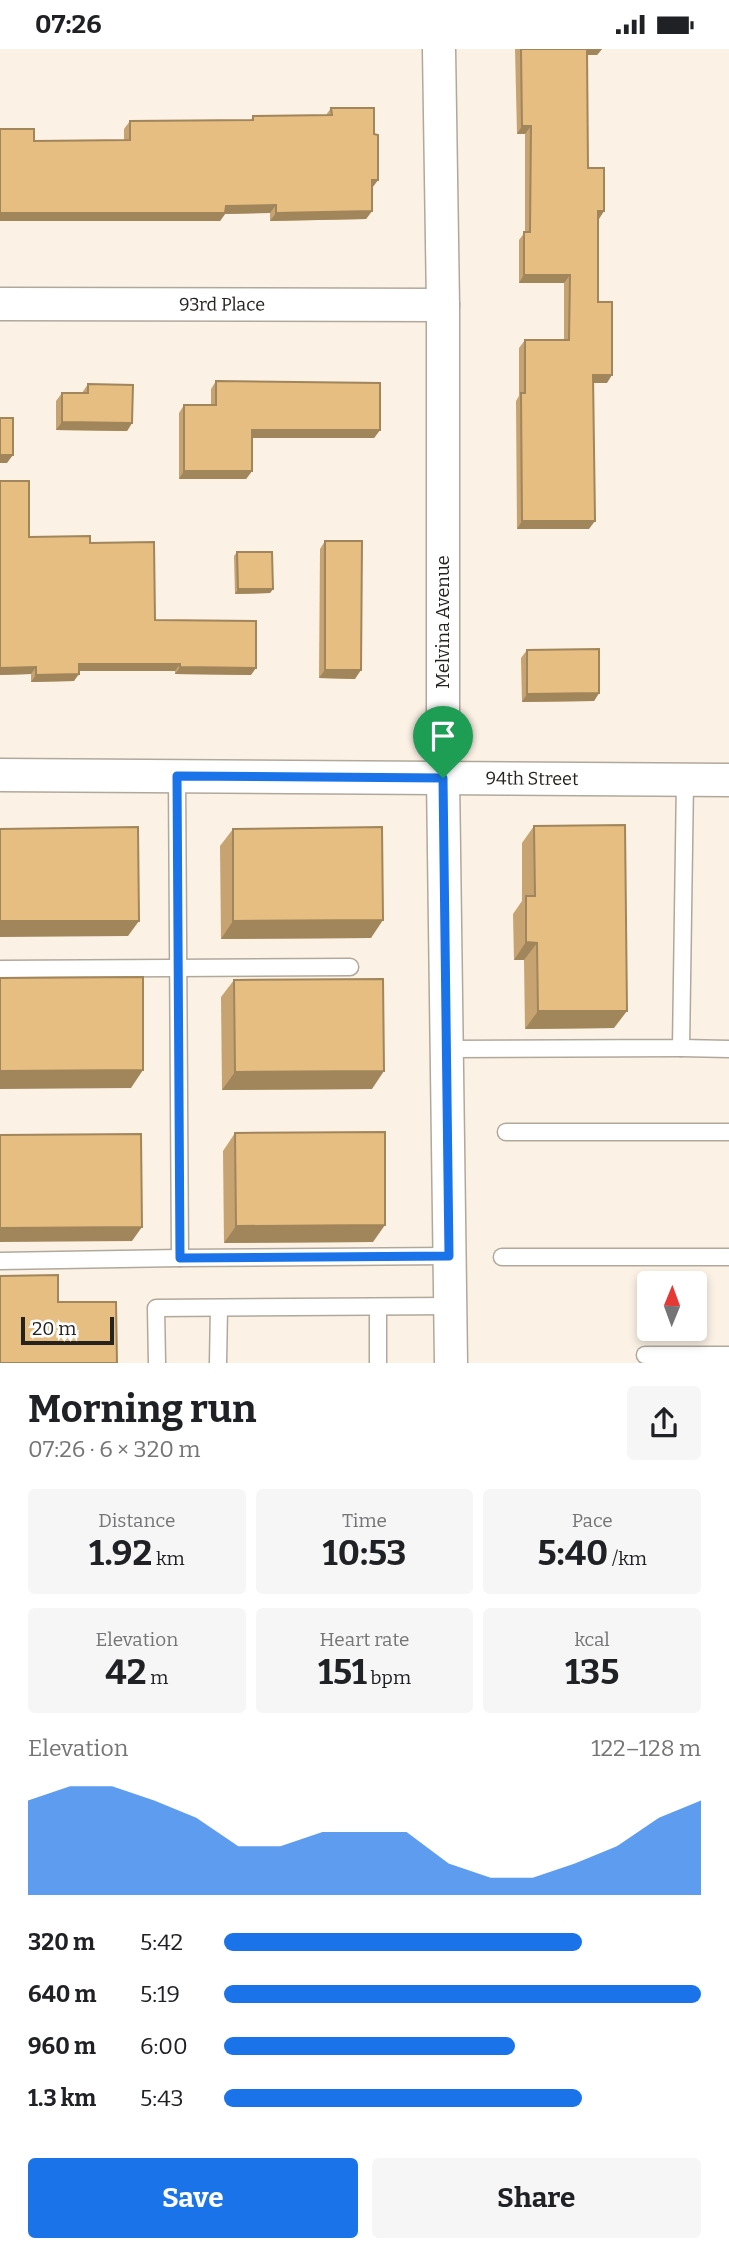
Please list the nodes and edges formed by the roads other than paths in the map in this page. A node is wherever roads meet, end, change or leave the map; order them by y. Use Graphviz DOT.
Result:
graph roads {
  1 [pos="439,49"];
  2 [pos="0,304"];
  3 [pos="443,305"];
  4 [pos="0,775"];
  5 [pos="177,776"];
  6 [pos="443,778"];
  7 [pos="685,780"];
  8 [pos="729,780"];
  9 [pos="350,967"];
  10 [pos="0,969"];
  11 [pos="178,969"];
  12 [pos="681,1048"];
  13 [pos="447,1049"];
  14 [pos="729,1049"];
  15 [pos="506,1132"];
  16 [pos="729,1132"];
  17 [pos="449,1256"];
  18 [pos="502,1257"];
  19 [pos="729,1257"];
  20 [pos="180,1258"];
  21 [pos="0,1261"];
  22 [pos="450,1306"];
  23 [pos="378,1307"];
  24 [pos="219,1308"];
  25 [pos="645,1355"];
  26 [pos="729,1355"];
  27 [pos="157,1363"];
  28 [pos="218,1363"];
  29 [pos="378,1363"];
  30 [pos="451,1363"];
  1 -- 3 [label="street, Melvina Avenue"];
  2 -- 3 [label="street, 93rd Place"];
  3 -- 6 [label="street, Melvina Avenue"];
  4 -- 5 [label="street, 94th Street"];
  5 -- 6 [label="street, 94th Street"];
  5 -- 11 [label="lane"];
  6 -- 7 [label="street, 94th Street"];
  6 -- 13 [label="street, Melvina Avenue"];
  7 -- 8 [label="street, 94th Street"];
  7 -- 12 [label="lane"];
  9 -- 11 [label="lane"];
  10 -- 11 [label="lane"];
  11 -- 20 [label="lane"];
  12 -- 13 [label="lane"];
  12 -- 14 [label="lane"];
  13 -- 17 [label="street, Melvina Avenue"];
  15 -- 16 [label="lane"];
  17 -- 20 [label="lane"];
  17 -- 22 [label="street, Melvina Avenue"];
  18 -- 19 [label="lane"];
  20 -- 21 [label="lane"];
  22 -- 23 [label="lane"];
  22 -- 30 [label="street, Melvina Avenue"];
  23 -- 24 [label="lane"];
  23 -- 29 [label="lane"];
  24 -- 27 [label="lane"];
  24 -- 28 [label="lane"];
  25 -- 26 [label="lane"];
}
